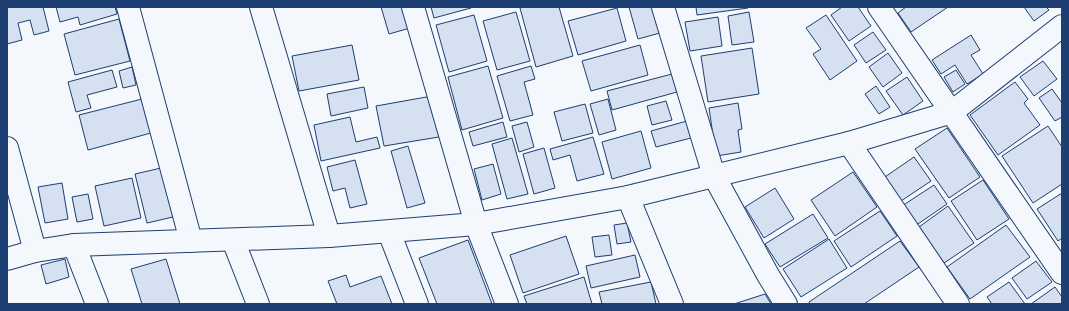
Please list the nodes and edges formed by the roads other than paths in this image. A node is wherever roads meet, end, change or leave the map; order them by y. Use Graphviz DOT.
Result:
graph roads {
  1 [pos="128,7"];
  2 [pos="261,7"];
  3 [pos="413,7"];
  4 [pos="662,7"];
  5 [pos="880,7"];
  6 [pos="1062,26"];
  7 [pos="952,112"];
  8 [pos="849,143"];
  9 [pos="7,148"];
  10 [pos="714,176"];
  11 [pos="628,197"];
  12 [pos="476,224"];
  13 [pos="389,232"];
  14 [pos="329,236"];
  15 [pos="233,240"];
  16 [pos="191,241"];
  17 [pos="74,245"];
  18 [pos="36,251"];
  19 [pos="7,260"];
  20 [pos="1062,273"];
  21 [pos="97,304"];
  22 [pos="258,304"];
  23 [pos="417,304"];
  24 [pos="507,304"];
  25 [pos="672,304"];
  26 [pos="786,304"];
  27 [pos="958,304"];
  1 -- 16 [label="street"];
  2 -- 14 [label="street"];
  3 -- 12 [label="street"];
  4 -- 10 [label="street"];
  5 -- 7 [label="street"];
  6 -- 7 [label="street"];
  7 -- 8 [label="street"];
  7 -- 20 [label="street"];
  8 -- 10 [label="street"];
  8 -- 27 [label="street"];
  9 -- 18 [label="street"];
  10 -- 11 [label="street"];
  10 -- 26 [label="street"];
  11 -- 12 [label="street"];
  11 -- 25 [label="street"];
  12 -- 13 [label="street"];
  12 -- 24 [label="street"];
  13 -- 14 [label="street"];
  13 -- 23 [label="street"];
  14 -- 15 [label="street"];
  15 -- 16 [label="street"];
  15 -- 22 [label="street"];
  16 -- 17 [label="street"];
  17 -- 18 [label="street"];
  17 -- 21 [label="street"];
  18 -- 19 [label="street"];
}
